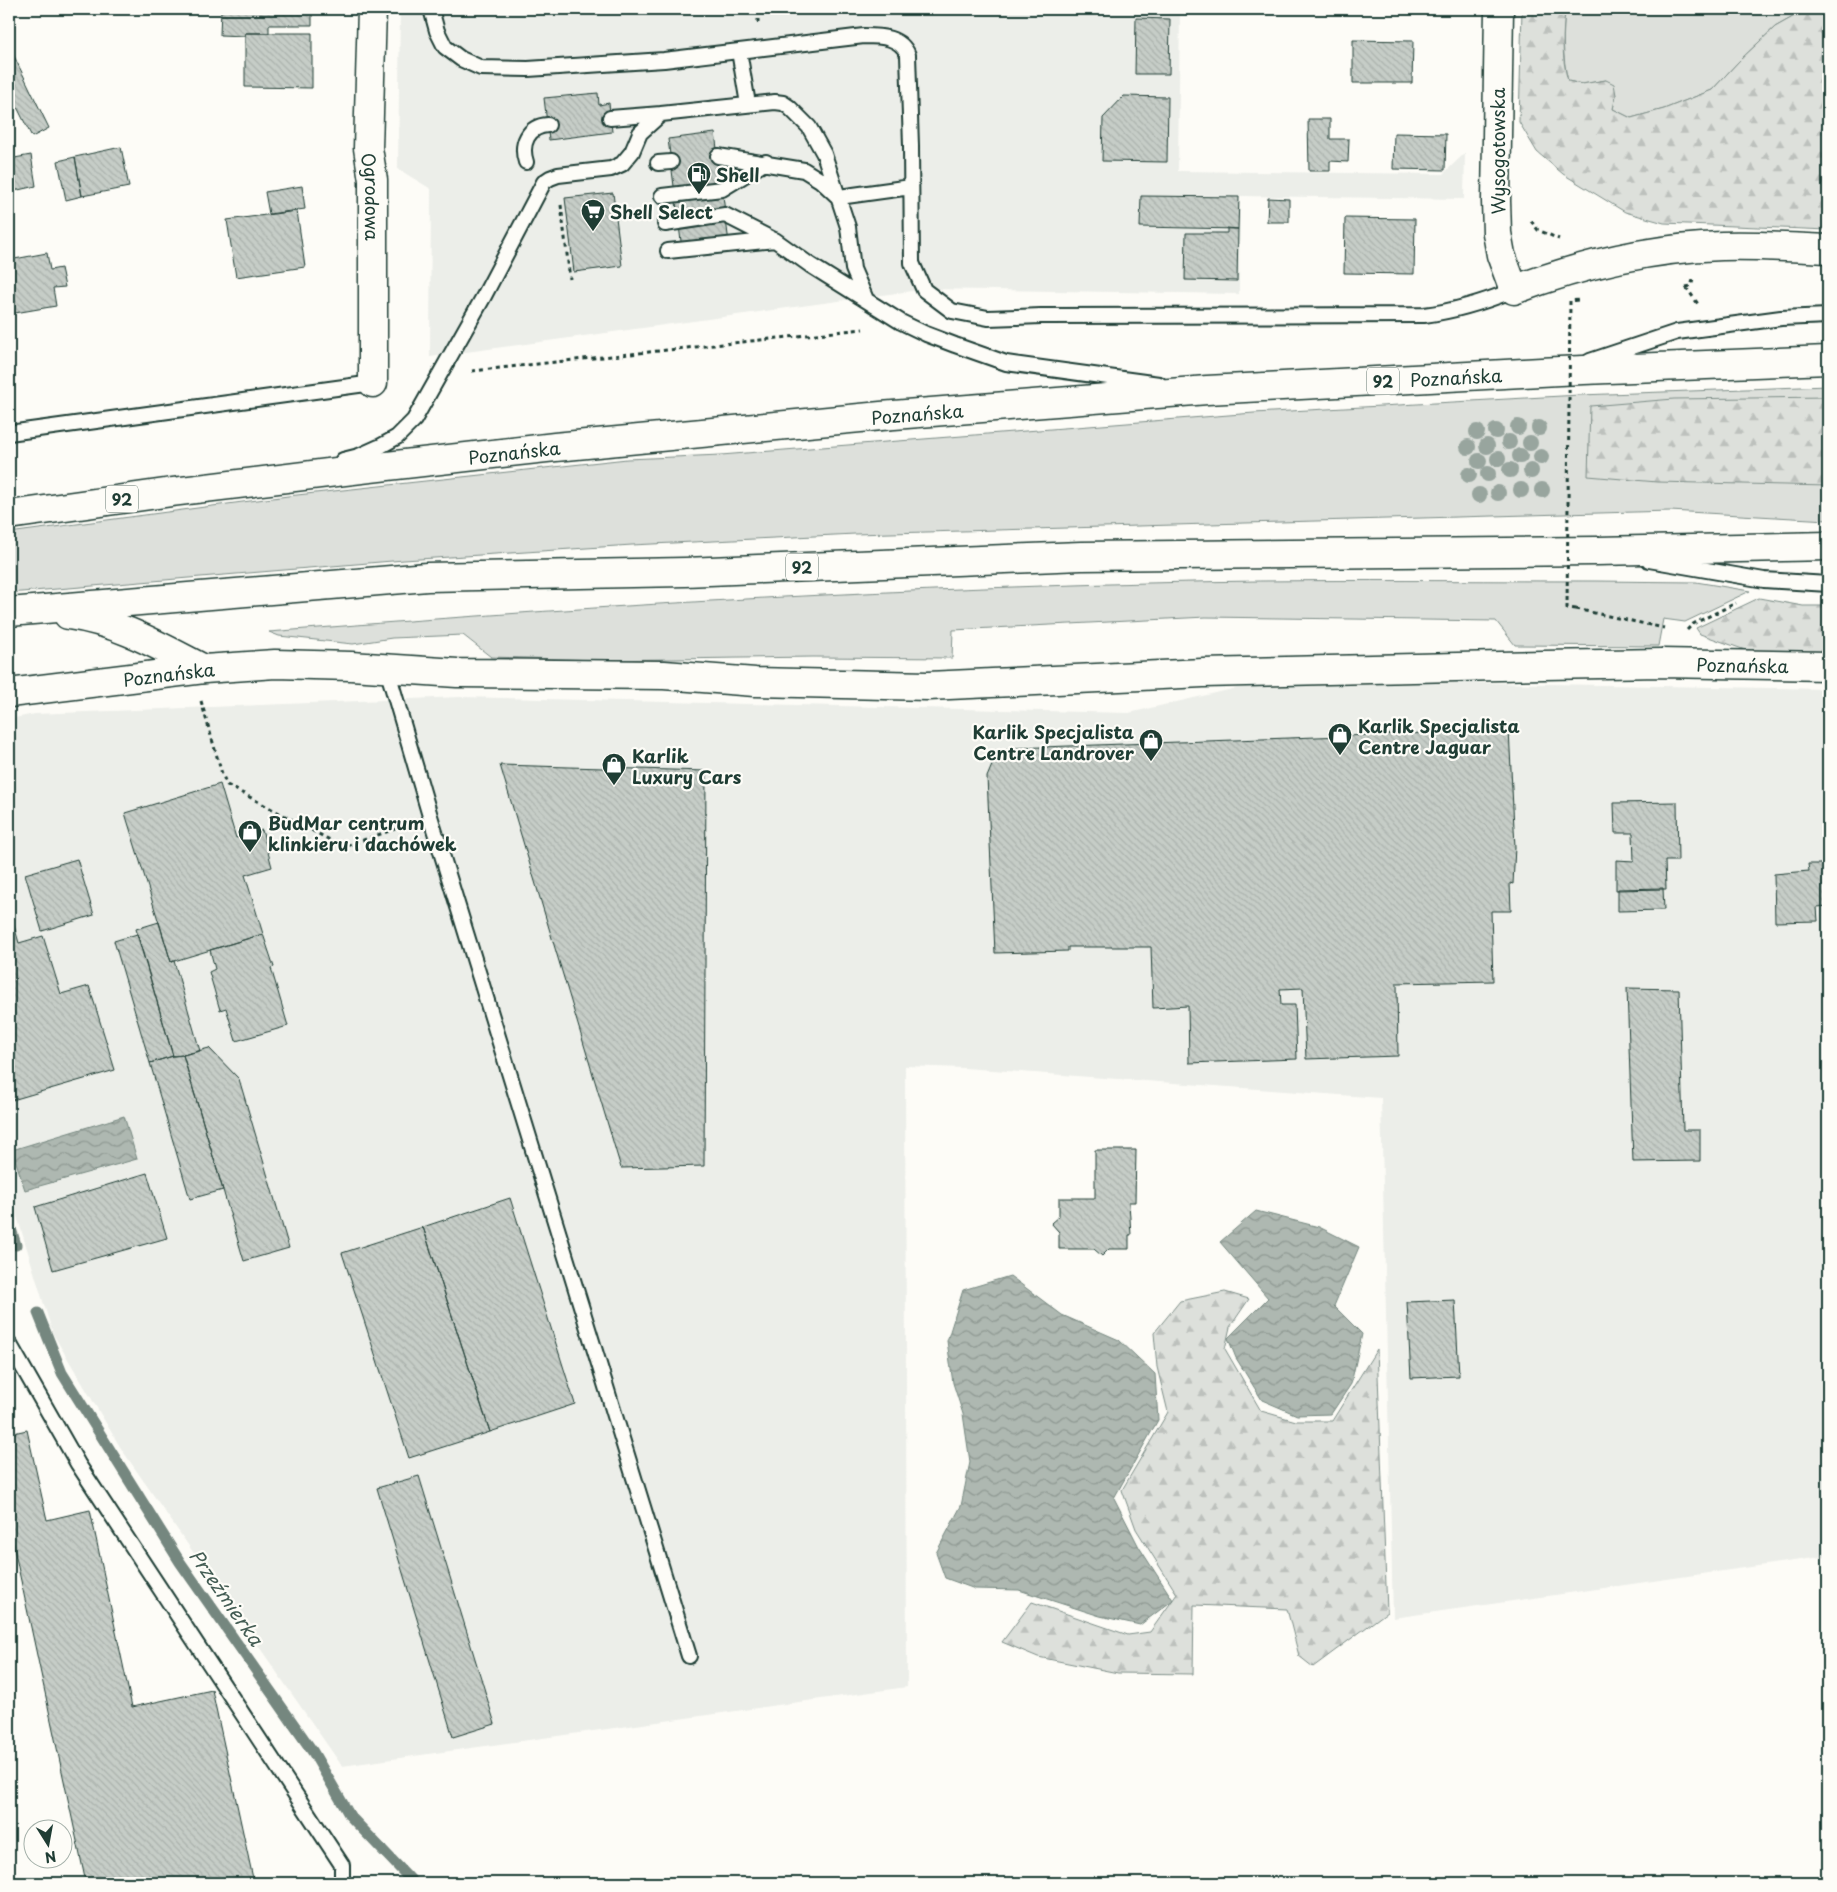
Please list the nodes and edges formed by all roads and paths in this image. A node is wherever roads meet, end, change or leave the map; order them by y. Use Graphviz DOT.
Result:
graph roads {
  1 [pos="372,9"];
  2 [pos="431,9"];
  3 [pos="1499,9"];
  4 [pos="740,51"];
  5 [pos="748,104"];
  6 [pos="661,114"];
  7 [pos="610,118"];
  8 [pos="548,125"];
  9 [pos="718,156"];
  10 [pos="526,162"];
  11 [pos="766,162"];
  12 [pos="558,175"];
  13 [pos="910,187"];
  14 [pos="662,196"];
  15 [pos="839,197"];
  16 [pos="665,224"];
  17 [pos="775,240"];
  18 [pos="1828,249"];
  19 [pos="668,252"];
  20 [pos="570,279"];
  21 [pos="1682,280"];
  22 [pos="1514,290"];
  23 [pos="865,298"];
  24 [pos="1579,300"];
  25 [pos="1699,307"];
  26 [pos="1828,316"];
  27 [pos="901,322"];
  28 [pos="1828,360"];
  29 [pos="1559,371"];
  30 [pos="440,374"];
  31 [pos="373,383"];
  32 [pos="1207,390"];
  33 [pos="9,432"];
  34 [pos="235,484"];
  35 [pos="9,515"];
  36 [pos="1828,546"];
  37 [pos="1597,550"];
  38 [pos="1828,584"];
  39 [pos="1736,602"];
  40 [pos="14,611"];
  41 [pos="1672,630"];
  42 [pos="1685,631"];
  43 [pos="1828,666"];
  44 [pos="387,669"];
  45 [pos="198,670"];
  46 [pos="9,692"];
  47 [pos="395,829"];
  48 [pos="9,1344"];
  49 [pos="689,1656"];
  50 [pos="342,1883"];
  1 -- 31 [label="main road, Ogrodowa"];
  2 -- 4 [label="lane"];
  3 -- 22 [label="main road, Wysogotowska"];
  4 -- 5 [label="lane"];
  4 -- 13 [label="lane"];
  5 -- 6 [label="lane"];
  5 -- 15 [label="lane"];
  6 -- 7 [label="lane"];
  6 -- 12 [label="lane"];
  8 -- 10 [label="lane"];
  9 -- 11 [label="lane"];
  11 -- 14 [label="lane"];
  11 -- 15 [label="lane"];
  12 -- 20 [label="path"];
  12 -- 30 [label="lane"];
  13 -- 15 [label="lane"];
  13 -- 22 [label="lane"];
  15 -- 23 [label="lane"];
  16 -- 17 [label="lane"];
  17 -- 19 [label="lane"];
  17 -- 23 [label="lane"];
  18 -- 22 [label="main road"];
  21 -- 25 [label="path"];
  23 -- 27 [label="lane"];
  24 -- 41 [label="path, bridge"];
  26 -- 29 [label="lane"];
  27 -- 30 [label="path"];
  27 -- 32 [label="lane"];
  28 -- 29 [label="main road, Poznańska / 92"];
  29 -- 32 [label="main road, Poznańska / 92"];
  30 -- 34 [label="lane"];
  31 -- 33 [label="lane"];
  32 -- 34 [label="main road, Poznańska / 92"];
  34 -- 35 [label="main road, Poznańska / 92"];
  36 -- 37 [label="main road, 92"];
  37 -- 38 [label="lane"];
  37 -- 40 [label="main road, 92"];
  39 -- 42 [label="path"];
  40 -- 45 [label="main road"];
  43 -- 44 [label="main road, Poznańska"];
  44 -- 45 [label="main road, Poznańska"];
  44 -- 49 [label="lane"];
  45 -- 46 [label="main road, Poznańska"];
  45 -- 47 [label="path"];
  48 -- 50 [label="lane"];
}
